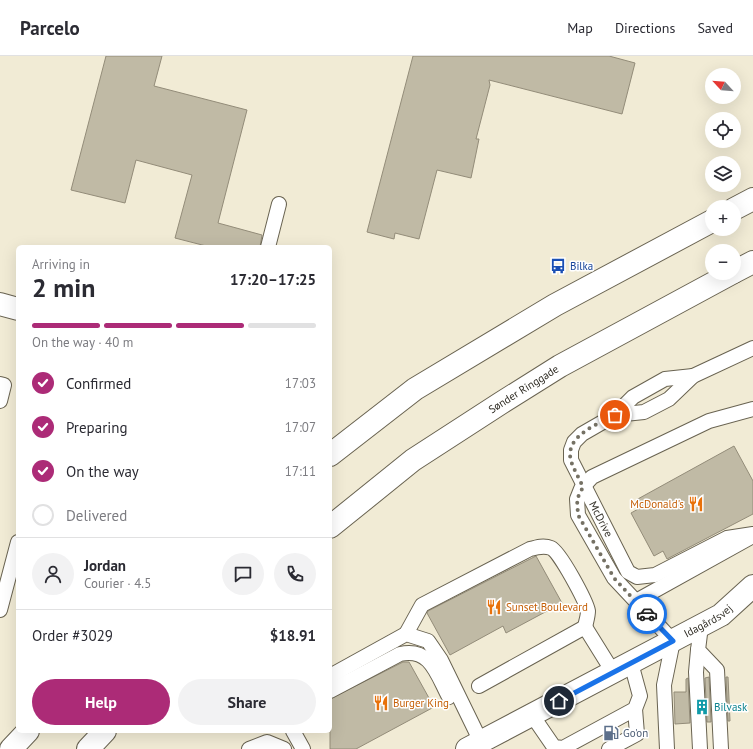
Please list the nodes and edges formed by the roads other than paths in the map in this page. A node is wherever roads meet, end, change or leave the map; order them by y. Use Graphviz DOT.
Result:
graph roads {
  1 [pos="753,199"];
  2 [pos="279,204"];
  3 [pos="741,205"];
  4 [pos="705,225"];
  5 [pos="269,245"];
  6 [pos="753,262"];
  7 [pos="741,268"];
  8 [pos="718,280"];
  9 [pos="0,304"];
  10 [pos="16,308"];
  11 [pos="753,348"];
  12 [pos="692,376"];
  13 [pos="0,384"];
  14 [pos="0,401"];
  15 [pos="753,409"];
  16 [pos="615,415"];
  17 [pos="332,453"];
  18 [pos="583,487"];
  19 [pos="332,525"];
  20 [pos="753,535"];
  21 [pos="16,550"];
  22 [pos="753,586"];
  23 [pos="636,601"];
  24 [pos="0,610"];
  25 [pos="585,626"];
  26 [pos="701,626"];
  27 [pos="406,634"];
  28 [pos="673,641"];
  29 [pos="698,650"];
  30 [pos="622,668"];
  31 [pos="332,675"];
  32 [pos="479,686"];
  33 [pos="332,690"];
  34 [pos="635,709"];
  35 [pos="532,715"];
  36 [pos="26,733"];
  37 [pos="103,733"];
  38 [pos="294,733"];
  39 [pos="480,741"];
  40 [pos="11,749"];
  41 [pos="88,749"];
  42 [pos="249,749"];
  43 [pos="284,749"];
  44 [pos="303,749"];
  45 [pos="563,749"];
  46 [pos="609,749"];
  47 [pos="667,749"];
  48 [pos="700,749"];
  49 [pos="721,749"];
  1 -- 3 [label="street"];
  2 -- 5 [label="lane"];
  4 -- 17 [label="street"];
  6 -- 7 [label="street, Sønder Ringgade"];
  8 -- 19 [label="street, Sønder Ringgade"];
  9 -- 10 [label="street"];
  11 -- 12 [label="lane, McDrive"];
  12 -- 16 [label="lane"];
  12 -- 16 [label="lane, McDrive"];
  13 -- 14 [label="lane"];
  15 -- 18 [label="lane"];
  16 -- 18 [label="lane, McDrive"];
  18 -- 20 [label="lane, McDrive"];
  18 -- 23 [label="lane"];
  20 -- 23 [label="lane"];
  21 -- 24 [label="lane"];
  22 -- 26 [label="street, Idagårdsvej"];
  23 -- 28 [label="lane"];
  25 -- 27 [label="lane"];
  25 -- 30 [label="lane"];
  25 -- 32 [label="lane"];
  26 -- 28 [label="street, Idagårdsvej"];
  26 -- 29 [label="lane"];
  27 -- 31 [label="lane"];
  27 -- 39 [label="lane"];
  28 -- 30 [label="street, Idagårdsvej"];
  28 -- 47 [label="lane"];
  29 -- 48 [label="lane"];
  29 -- 49 [label="lane"];
  30 -- 34 [label="lane"];
  30 -- 35 [label="street, Idagårdsvej"];
  33 -- 39 [label="lane"];
  34 -- 45 [label="lane"];
  34 -- 46 [label="lane"];
  35 -- 39 [label="street, Idagårdsvej"];
  35 -- 45 [label="lane"];
  36 -- 40 [label="street"];
  37 -- 41 [label="street"];
  38 -- 44 [label="lane"];
  42 -- 43 [label="lane"];
}
